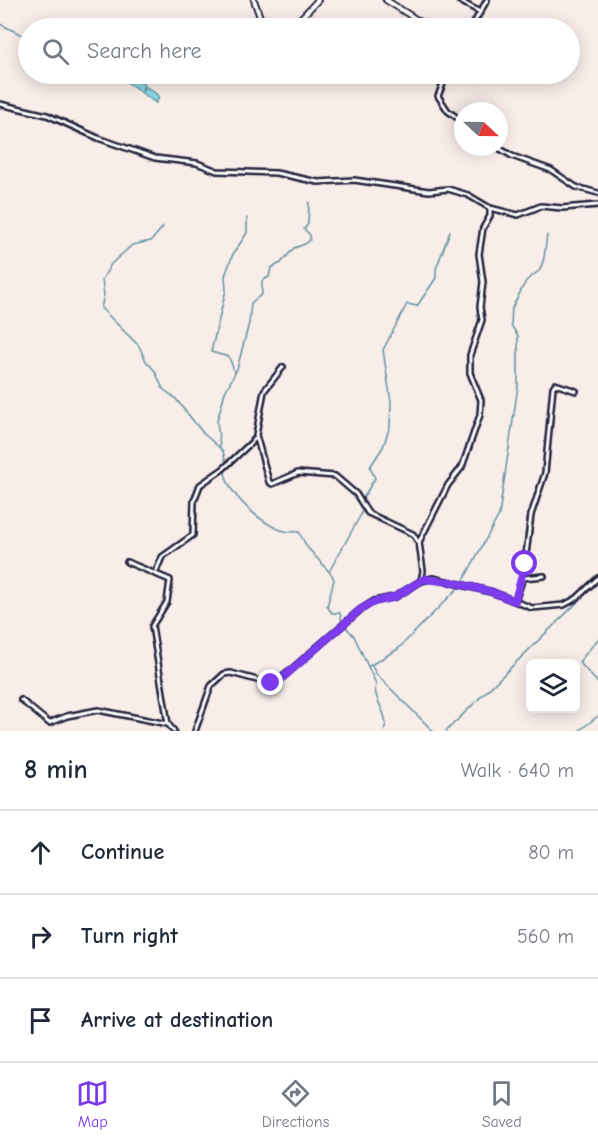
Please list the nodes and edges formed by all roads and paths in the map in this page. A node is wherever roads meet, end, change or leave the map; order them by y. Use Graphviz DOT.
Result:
graph roads {
  1 [pos="254,0"];
  2 [pos="318,0"];
  3 [pos="386,0"];
  4 [pos="458,0"];
  5 [pos="487,0"];
  6 [pos="480,12"];
  7 [pos="260,18"];
  8 [pos="301,18"];
  9 [pos="414,18"];
  10 [pos="477,18"];
  11 [pos="442,84"];
  12 [pos="0,104"];
  13 [pos="454,115"];
  14 [pos="508,154"];
  15 [pos="598,194"];
  16 [pos="598,205"];
  17 [pos="490,208"];
  18 [pos="283,367"];
  19 [pos="576,391"];
  20 [pos="256,438"];
  21 [pos="419,545"];
  22 [pos="127,562"];
  23 [pos="423,571"];
  24 [pos="155,574"];
  25 [pos="544,576"];
  26 [pos="433,578"];
  27 [pos="523,578"];
  28 [pos="598,578"];
  29 [pos="421,580"];
  30 [pos="515,601"];
  31 [pos="21,700"];
  32 [pos="168,724"];
  33 [pos="174,731"];
  34 [pos="195,731"];
  1 -- 7 [label="street"];
  2 -- 8 [label="street"];
  3 -- 9 [label="street"];
  4 -- 6 [label="street"];
  5 -- 6 [label="street"];
  6 -- 10 [label="street"];
  11 -- 13 [label="street"];
  12 -- 17 [label="street"];
  14 -- 15 [label="street"];
  16 -- 17 [label="street"];
  17 -- 21 [label="street"];
  18 -- 20 [label="street"];
  19 -- 27 [label="street"];
  20 -- 21 [label="street"];
  20 -- 24 [label="street"];
  21 -- 23 [label="street"];
  22 -- 24 [label="street"];
  23 -- 26 [label="street"];
  23 -- 29 [label="street"];
  24 -- 32 [label="street"];
  25 -- 27 [label="street"];
  26 -- 29 [label="street"];
  26 -- 30 [label="street"];
  27 -- 30 [label="street"];
  28 -- 30 [label="street"];
  29 -- 34 [label="street"];
  31 -- 32 [label="street"];
  32 -- 33 [label="street"];
}
